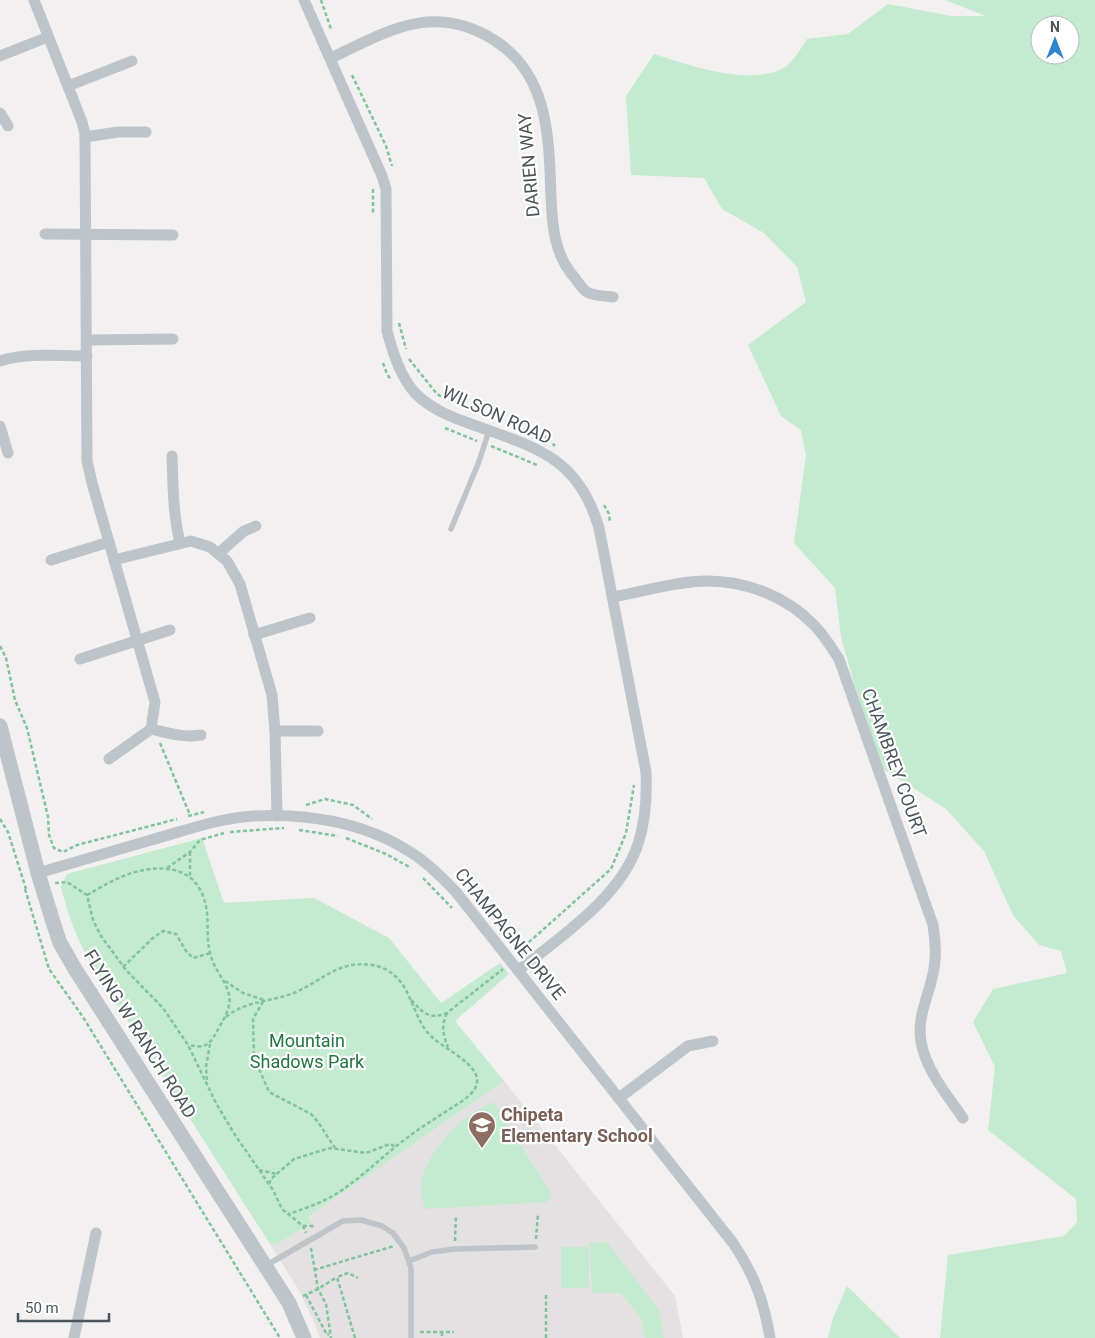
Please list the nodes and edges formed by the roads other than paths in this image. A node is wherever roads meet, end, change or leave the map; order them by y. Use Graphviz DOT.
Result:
graph roads {
  1 [pos="34,0"];
  2 [pos="304,0"];
  3 [pos="48,37"];
  4 [pos="0,56"];
  5 [pos="331,58"];
  6 [pos="132,61"];
  7 [pos="68,86"];
  8 [pos="0,112"];
  9 [pos="8,126"];
  10 [pos="146,132"];
  11 [pos="85,137"];
  12 [pos="45,234"];
  13 [pos="86,235"];
  14 [pos="173,235"];
  15 [pos="613,297"];
  16 [pos="174,339"];
  17 [pos="86,340"];
  18 [pos="86,356"];
  19 [pos="0,361"];
  20 [pos="0,426"];
  21 [pos="489,431"];
  22 [pos="8,453"];
  23 [pos="172,456"];
  24 [pos="256,526"];
  25 [pos="451,528"];
  26 [pos="109,542"];
  27 [pos="180,543"];
  28 [pos="219,553"];
  29 [pos="52,560"];
  30 [pos="114,560"];
  31 [pos="612,597"];
  32 [pos="310,618"];
  33 [pos="170,630"];
  34 [pos="254,635"];
  35 [pos="138,641"];
  36 [pos="80,659"];
  37 [pos="0,726"];
  38 [pos="152,729"];
  39 [pos="275,731"];
  40 [pos="318,731"];
  41 [pos="201,735"];
  42 [pos="109,759"];
  43 [pos="277,816"];
  44 [pos="38,873"];
  45 [pos="523,967"];
  46 [pos="713,1041"];
  47 [pos="619,1098"];
  48 [pos="963,1118"];
  49 [pos="96,1233"];
  50 [pos="535,1247"];
  51 [pos="409,1260"];
  52 [pos="265,1266"];
  53 [pos="74,1338"];
  54 [pos="304,1338"];
  55 [pos="411,1338"];
  56 [pos="770,1338"];
  1 -- 3 [label="street"];
  2 -- 5 [label="street, WILSON ROAD"];
  3 -- 4 [label="street"];
  3 -- 7 [label="street"];
  5 -- 15 [label="street, DARIEN WAY"];
  5 -- 21 [label="street, WILSON ROAD"];
  6 -- 7 [label="street"];
  7 -- 11 [label="street"];
  8 -- 9 [label="street"];
  10 -- 11 [label="street"];
  11 -- 13 [label="street"];
  12 -- 13 [label="street"];
  13 -- 14 [label="street"];
  13 -- 17 [label="street"];
  16 -- 17 [label="street"];
  17 -- 18 [label="street"];
  18 -- 19 [label="street"];
  18 -- 26 [label="street"];
  20 -- 22 [label="street"];
  21 -- 25 [label="lane"];
  21 -- 31 [label="street, WILSON ROAD"];
  23 -- 27 [label="street"];
  24 -- 28 [label="street"];
  26 -- 29 [label="street"];
  26 -- 30 [label="street"];
  27 -- 28 [label="street"];
  27 -- 30 [label="street"];
  28 -- 34 [label="street"];
  30 -- 35 [label="street"];
  31 -- 45 [label="street, WILSON ROAD"];
  31 -- 48 [label="street, CHAMBREY COURT"];
  32 -- 34 [label="street"];
  33 -- 35 [label="street"];
  34 -- 39 [label="street"];
  35 -- 36 [label="street"];
  35 -- 38 [label="street"];
  37 -- 44 [label="street, FLYING W RANCH ROAD"];
  38 -- 41 [label="street"];
  38 -- 42 [label="street"];
  39 -- 40 [label="street"];
  39 -- 43 [label="street"];
  43 -- 44 [label="street, CHAMPAGNE DRIVE"];
  43 -- 45 [label="street, CHAMPAGNE DRIVE"];
  44 -- 52 [label="street, FLYING W RANCH ROAD"];
  45 -- 47 [label="street, CHAMPAGNE DRIVE"];
  46 -- 47 [label="street"];
  47 -- 56 [label="street, CHAMPAGNE DRIVE"];
  49 -- 53 [label="street"];
  50 -- 51 [label="lane"];
  51 -- 52 [label="lane"];
  51 -- 55 [label="lane"];
  52 -- 54 [label="street, FLYING W RANCH ROAD"];
}
